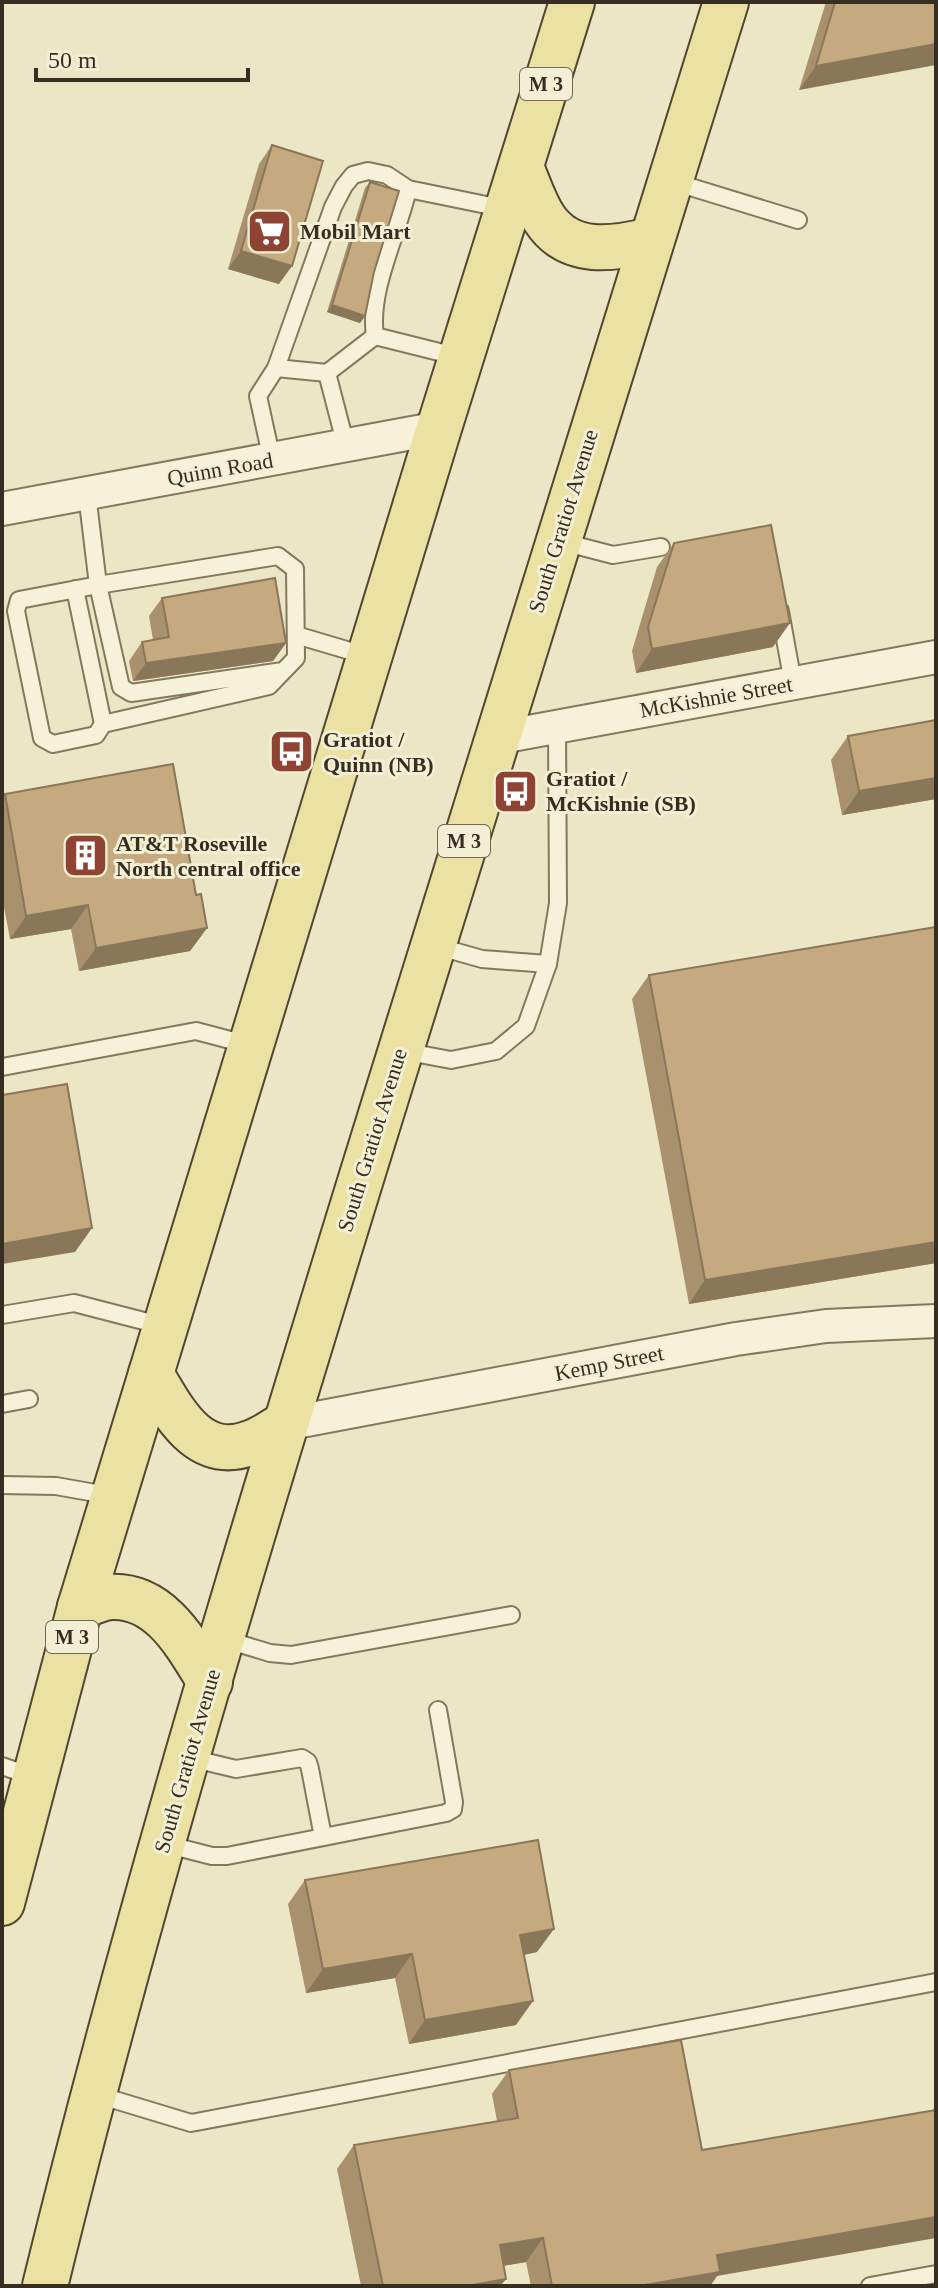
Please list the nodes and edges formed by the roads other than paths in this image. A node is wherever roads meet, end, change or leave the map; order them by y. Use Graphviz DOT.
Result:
graph roads {
  1 [pos="572,2"];
  2 [pos="726,2"];
  3 [pos="521,167"];
  4 [pos="670,180"];
  5 [pos="408,189"];
  6 [pos="507,209"];
  7 [pos="798,220"];
  8 [pos="651,240"];
  9 [pos="375,336"];
  10 [pos="461,357"];
  11 [pos="276,368"];
  12 [pos="327,373"];
  13 [pos="439,428"];
  14 [pos="346,446"];
  15 [pos="272,460"];
  16 [pos="87,494"];
  17 [pos="2,509"];
  18 [pos="557,541"];
  19 [pos="661,547"];
  20 [pos="98,585"];
  21 [pos="75,589"];
  22 [pos="779,610"];
  23 [pos="296,635"];
  24 [pos="369,656"];
  25 [pos="936,657"];
  26 [pos="283,671"];
  27 [pos="793,683"];
  28 [pos="103,724"];
  29 [pos="557,726"];
  30 [pos="496,738"];
  31 [pos="432,945"];
  32 [pos="548,964"];
  33 [pos="250,1045"];
  34 [pos="400,1051"];
  35 [pos="2,1067"];
  36 [pos="2,1315"];
  37 [pos="936,1321"];
  38 [pos="165,1327"];
  39 [pos="151,1374"];
  40 [pos="29,1399"];
  41 [pos="2,1404"];
  42 [pos="285,1424"];
  43 [pos="2,1485"];
  44 [pos="114,1497"];
  45 [pos="80,1607"];
  46 [pos="511,1615"];
  47 [pos="223,1638"];
  48 [pos="210,1682"];
  49 [pos="438,1710"];
  50 [pos="188,1757"];
  51 [pos="19,1772"];
  52 [pos="323,1837"];
  53 [pos="164,1844"];
  54 [pos="2,1903"];
  55 [pos="936,1982"];
  56 [pos="92,2094"];
  57 [pos="936,2274"];
  58 [pos="45,2286"];
  59 [pos="870,2286"];
  1 -- 3 [label="main road, M 3"];
  2 -- 4 [label="main road, South Gratiot Avenue / M 3"];
  3 -- 6 [label="main road, M 3"];
  3 -- 8 [label="main road"];
  4 -- 7 [label="lane"];
  4 -- 8 [label="main road, South Gratiot Avenue / M 3"];
  5 -- 6 [label="lane"];
  5 -- 9 [label="lane"];
  5 -- 11 [label="lane"];
  6 -- 10 [label="main road, M 3"];
  8 -- 18 [label="main road, South Gratiot Avenue / M 3"];
  9 -- 10 [label="lane"];
  9 -- 12 [label="lane"];
  10 -- 13 [label="main road, M 3"];
  11 -- 12 [label="lane"];
  11 -- 15 [label="lane"];
  12 -- 14 [label="lane"];
  13 -- 14 [label="street, Quinn Road"];
  13 -- 24 [label="main road, M 3"];
  14 -- 15 [label="street, Quinn Road"];
  15 -- 16 [label="street, Quinn Road"];
  16 -- 17 [label="street, Quinn Road"];
  16 -- 20 [label="lane"];
  18 -- 19 [label="lane"];
  18 -- 30 [label="main road, South Gratiot Avenue / M 3"];
  20 -- 21 [label="lane"];
  20 -- 23 [label="lane"];
  20 -- 26 [label="lane"];
  21 -- 28 [label="lane"];
  21 -- 28 [label="lane"];
  22 -- 27 [label="lane"];
  23 -- 24 [label="lane"];
  23 -- 26 [label="lane"];
  24 -- 33 [label="main road, M 3"];
  25 -- 27 [label="street, McKishnie Street"];
  26 -- 28 [label="lane"];
  27 -- 29 [label="street, McKishnie Street"];
  29 -- 30 [label="street, McKishnie Street"];
  29 -- 32 [label="lane"];
  30 -- 31 [label="main road, South Gratiot Avenue / M 3"];
  31 -- 32 [label="lane"];
  31 -- 34 [label="main road, South Gratiot Avenue / M 3"];
  32 -- 34 [label="lane"];
  33 -- 35 [label="lane"];
  33 -- 38 [label="main road, M 3"];
  34 -- 42 [label="main road, South Gratiot Avenue / M 3"];
  36 -- 38 [label="lane"];
  37 -- 42 [label="street, Kemp Street"];
  38 -- 39 [label="main road, M 3"];
  39 -- 42 [label="main road"];
  39 -- 44 [label="main road, M 3"];
  40 -- 41 [label="lane"];
  42 -- 47 [label="main road, South Gratiot Avenue / M 3"];
  43 -- 44 [label="lane"];
  44 -- 45 [label="main road, M 3"];
  45 -- 48 [label="main road"];
  45 -- 51 [label="main road, M 3"];
  46 -- 47 [label="lane"];
  47 -- 48 [label="main road, South Gratiot Avenue / M 3"];
  48 -- 50 [label="main road, South Gratiot Avenue / M 3"];
  49 -- 52 [label="lane"];
  50 -- 52 [label="lane"];
  50 -- 53 [label="main road, South Gratiot Avenue / M 3"];
  51 -- 54 [label="main road, M 3"];
  52 -- 53 [label="lane"];
  53 -- 56 [label="main road, South Gratiot Avenue / M 3"];
  55 -- 56 [label="lane"];
  56 -- 58 [label="main road, South Gratiot Avenue / M 3"];
  57 -- 59 [label="lane"];
}
